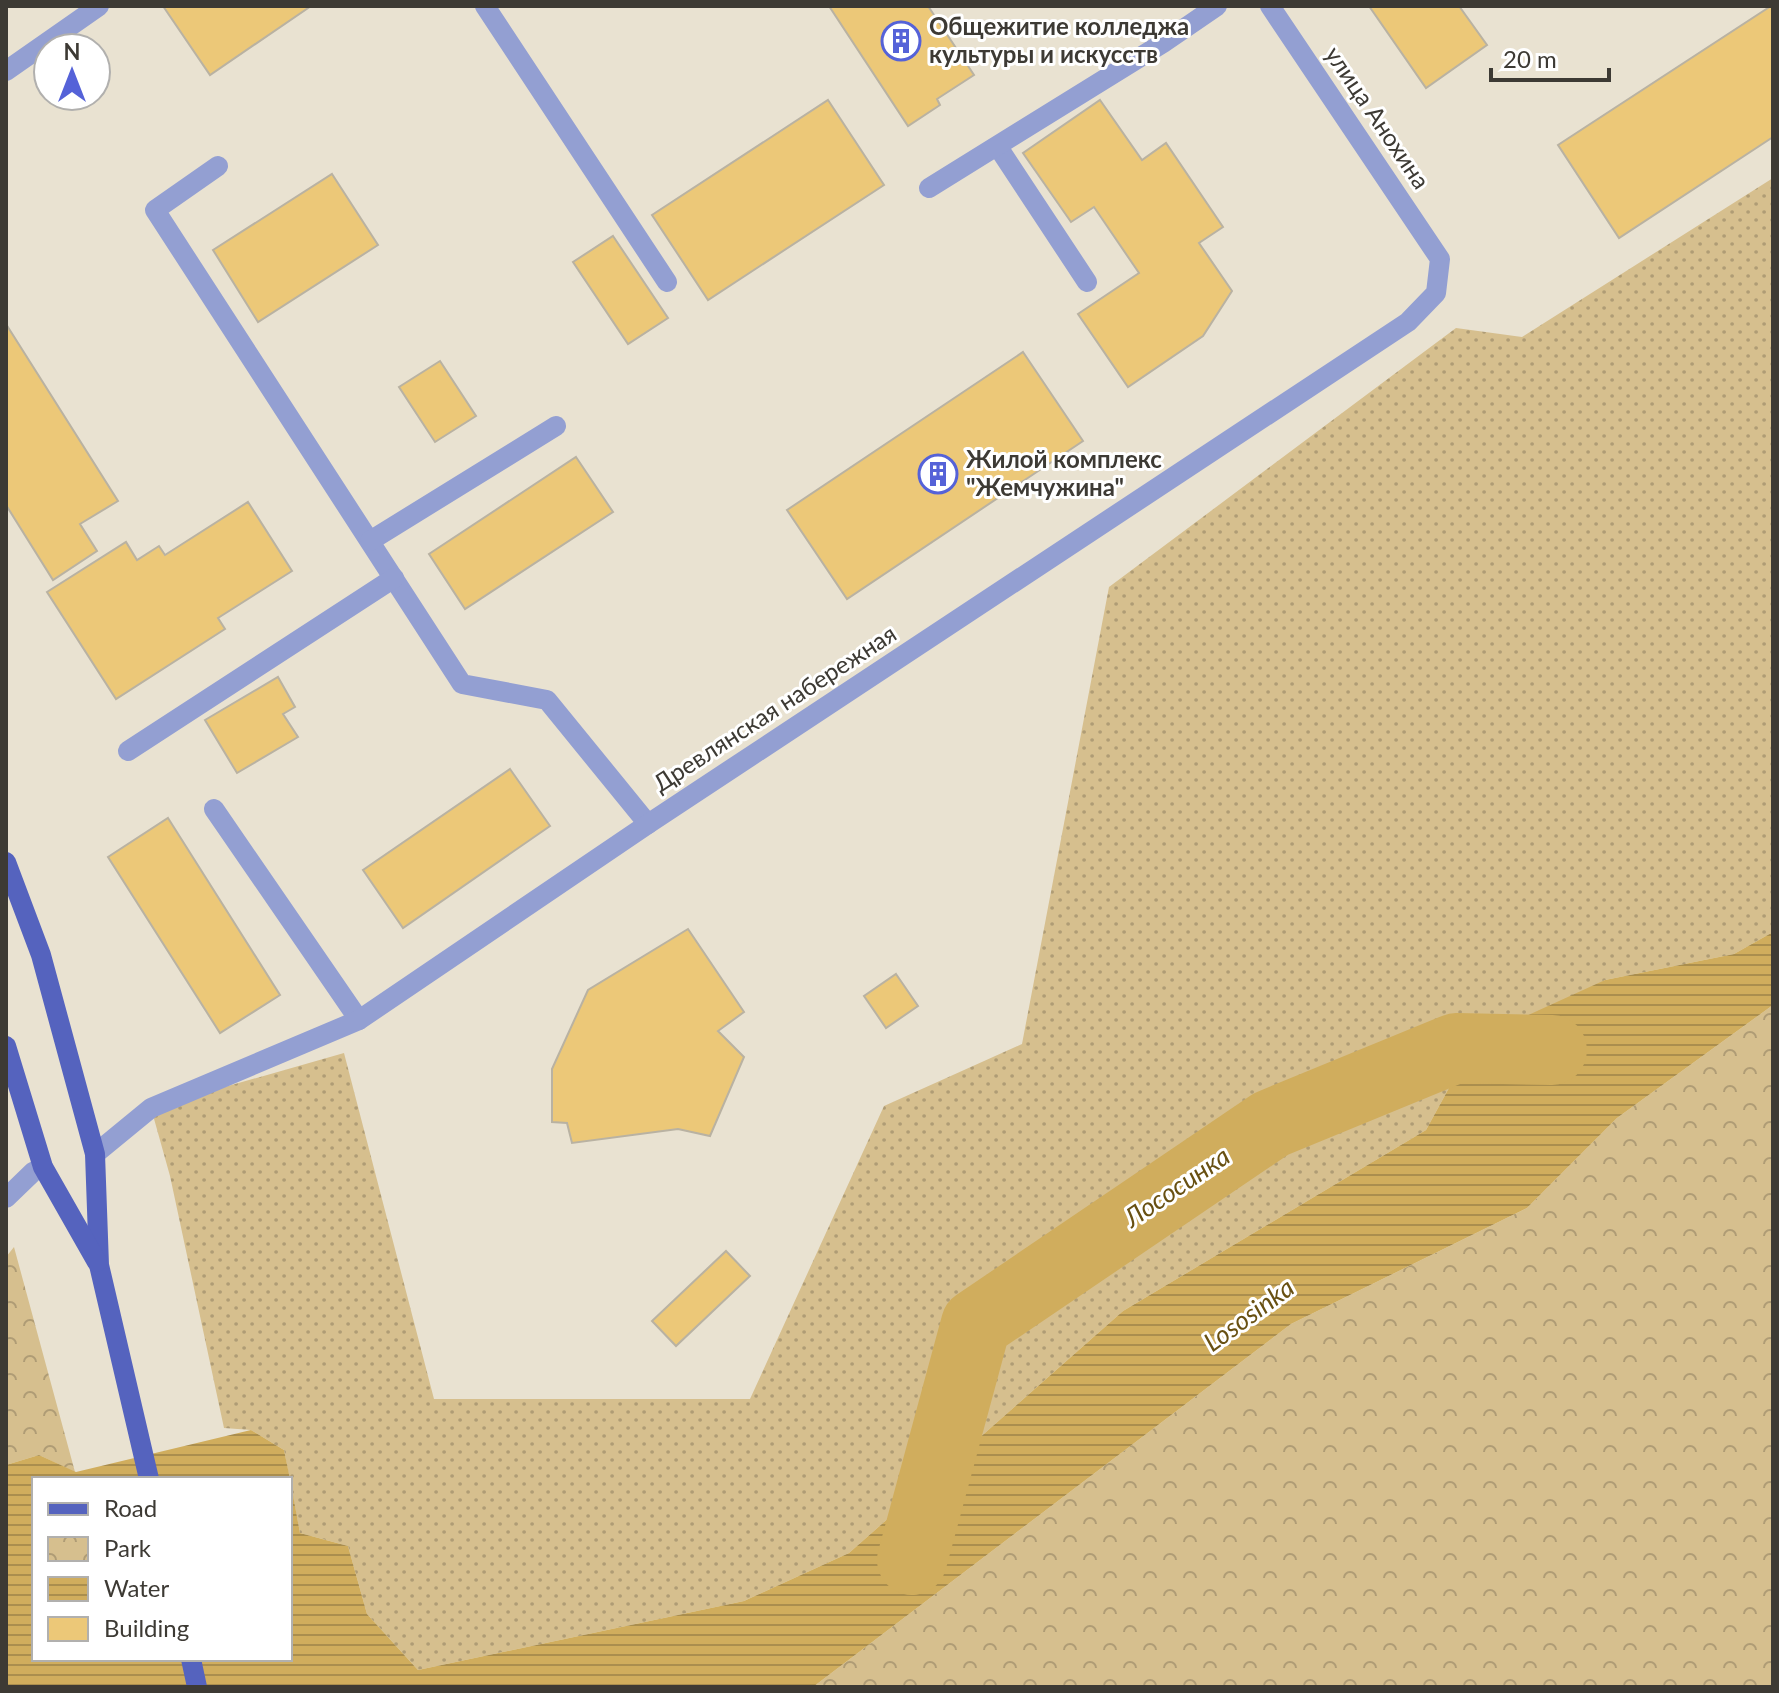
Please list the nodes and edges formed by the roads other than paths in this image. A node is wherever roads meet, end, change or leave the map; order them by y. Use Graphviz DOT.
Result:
graph roads {
  1 [pos="99,6"];
  2 [pos="485,6"];
  3 [pos="1217,6"];
  4 [pos="1270,6"];
  5 [pos="6,71"];
  6 [pos="998,147"];
  7 [pos="218,166"];
  8 [pos="929,188"];
  9 [pos="1440,259"];
  10 [pos="667,282"];
  11 [pos="1087,282"];
  12 [pos="556,426"];
  13 [pos="370,541"];
  14 [pos="394,578"];
  15 [pos="128,751"];
  16 [pos="214,809"];
  17 [pos="648,824"];
  18 [pos="6,862"];
  19 [pos="359,1020"];
  20 [pos="6,1046"];
  21 [pos="95,1154"];
  22 [pos="43,1167"];
  23 [pos="6,1198"];
  24 [pos="99,1265"];
  25 [pos="149,1477"];
  26 [pos="191,1661"];
  27 [pos="197,1687"];
  1 -- 5 [label="street"];
  2 -- 10 [label="street"];
  3 -- 6 [label="street"];
  4 -- 9 [label="street, улица Анохина"];
  6 -- 8 [label="street"];
  6 -- 11 [label="street"];
  7 -- 13 [label="street"];
  9 -- 17 [label="street, Древлянская набережная"];
  12 -- 13 [label="street"];
  13 -- 14 [label="street"];
  14 -- 15 [label="street"];
  14 -- 17 [label="street"];
  16 -- 19 [label="street"];
  17 -- 19 [label="street, Древлянская набережная"];
  18 -- 21 [label="main road"];
  19 -- 21 [label="street, Древлянская набережная"];
  20 -- 22 [label="main road"];
  21 -- 24 [label="main road"];
  22 -- 23 [label="street"];
  22 -- 24 [label="main road"];
  24 -- 25 [label="main road"];
  26 -- 27 [label="main road"];
}
